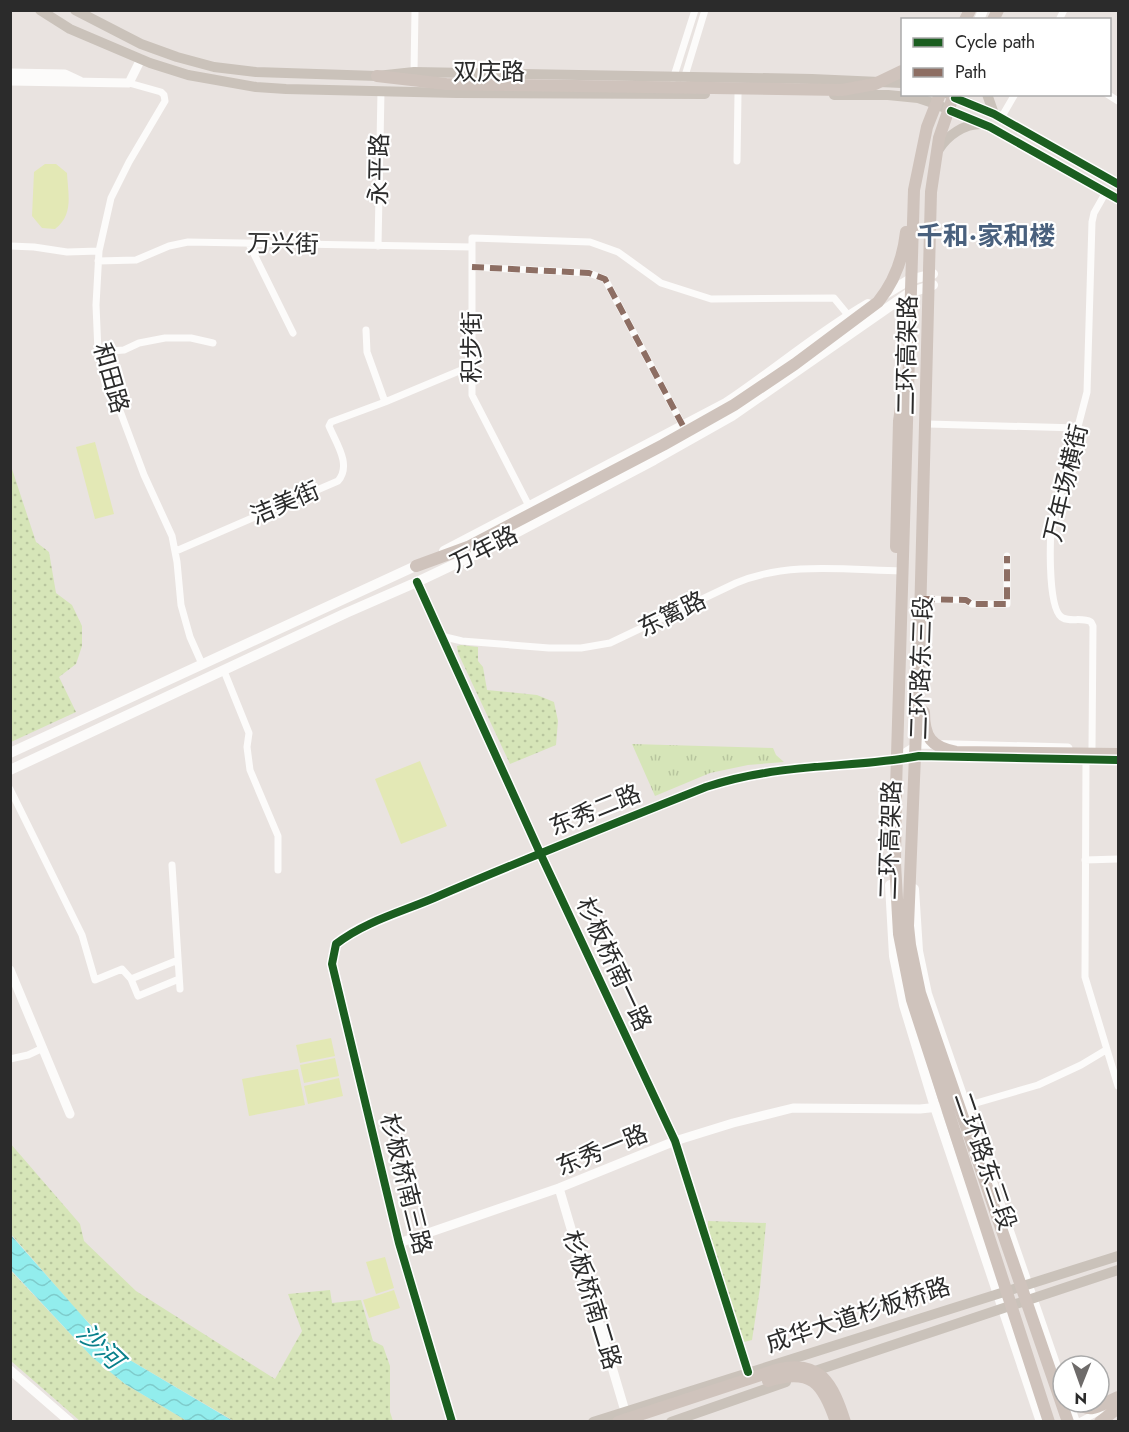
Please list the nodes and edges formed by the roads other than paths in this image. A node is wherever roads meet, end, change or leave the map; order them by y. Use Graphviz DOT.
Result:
graph roads {
  1 [pos="40,10"];
  2 [pos="75,10"];
  3 [pos="415,10"];
  4 [pos="695,10"];
  5 [pos="705,10"];
  6 [pos="141,59"];
  7 [pos="414,72"];
  8 [pos="10,73"];
  9 [pos="901,74"];
  10 [pos="901,74"];
  11 [pos="377,76"];
  12 [pos="679,77"];
  13 [pos="10,81"];
  14 [pos="82,82"];
  15 [pos="129,83"];
  16 [pos="381,91"];
  17 [pos="678,94"];
  18 [pos="738,94"];
  19 [pos="956,96"];
  20 [pos="956,96"];
  21 [pos="956,96"];
  22 [pos="958,96"];
  23 [pos="988,96"];
  24 [pos="1013,96"];
  25 [pos="937,97"];
  26 [pos="951,111"];
  27 [pos="998,116"];
  28 [pos="982,124"];
  29 [pos="939,149"];
  30 [pos="737,161"];
  31 [pos="1119,183"];
  32 [pos="914,190"];
  33 [pos="1106,192"];
  34 [pos="1119,199"];
  35 [pos="249,244"];
  36 [pos="10,246"];
  37 [pos="378,246"];
  38 [pos="472,247"];
  39 [pos="99,252"];
  40 [pos="98,261"];
  41 [pos="472,267"];
  42 [pos="909,280"];
  43 [pos="933,280"];
  44 [pos="909,292"];
  45 [pos="848,315"];
  46 [pos="366,330"];
  47 [pos="293,333"];
  48 [pos="213,343"];
  49 [pos="98,352"];
  50 [pos="471,366"];
  51 [pos="907,369"];
  52 [pos="927,395"];
  53 [pos="385,402"];
  54 [pos="928,424"];
  55 [pos="683,426"];
  56 [pos="1078,428"];
  57 [pos="646,445"];
  58 [pos="654,459"];
  59 [pos="529,506"];
  60 [pos="176,551"];
  61 [pos="1007,556"];
  62 [pos="416,566"];
  63 [pos="902,571"];
  64 [pos="417,582"];
  65 [pos="923,599"];
  66 [pos="441,636"];
  67 [pos="919,658"];
  68 [pos="202,664"];
  69 [pos="224,671"];
  70 [pos="919,744"];
  71 [pos="1092,748"];
  72 [pos="1119,748"];
  73 [pos="10,753"];
  74 [pos="1119,754"];
  75 [pos="919,756"];
  76 [pos="1086,760"];
  77 [pos="1119,760"];
  78 [pos="895,766"];
  79 [pos="10,770"];
  80 [pos="10,789"];
  81 [pos="540,853"];
  82 [pos="1119,859"];
  83 [pos="1085,860"];
  84 [pos="172,865"];
  85 [pos="278,870"];
  86 [pos="332,954"];
  87 [pos="178,960"];
  88 [pos="10,970"];
  89 [pos="131,979"];
  90 [pos="179,979"];
  91 [pos="180,989"];
  92 [pos="43,1048"];
  93 [pos="1106,1050"];
  94 [pos="10,1059"];
  95 [pos="1119,1086"];
  96 [pos="966,1106"];
  97 [pos="935,1107"];
  98 [pos="70,1114"];
  99 [pos="675,1141"];
  100 [pos="558,1188"];
  101 [pos="399,1244"];
  102 [pos="1119,1256"];
  103 [pos="1119,1270"];
  104 [pos="1028,1285"];
  105 [pos="999,1293"];
  106 [pos="1033,1299"];
  107 [pos="1004,1310"];
  108 [pos="1052,1354"];
  109 [pos="1048,1359"];
  110 [pos="1051,1364"];
  111 [pos="10,1370"];
  112 [pos="748,1372"];
  113 [pos="1119,1400"];
  114 [pos="1119,1408"];
  115 [pos="625,1411"];
  116 [pos="70,1422"];
  117 [pos="452,1422"];
  118 [pos="593,1422"];
  119 [pos="618,1422"];
  120 [pos="644,1422"];
  121 [pos="671,1422"];
  122 [pos="836,1422"];
  123 [pos="845,1422"];
  124 [pos="1045,1422"];
  125 [pos="1068,1422"];
  126 [pos="1077,1422"];
  127 [pos="1100,1422"];
  1 -- 6 [label="main road, 双庆路"];
  2 -- 11 [label="main road, 双庆路"];
  3 -- 7 [label="street"];
  4 -- 12 [label="street"];
  5 -- 12 [label="street"];
  6 -- 15 [label="street"];
  6 -- 16 [label="main road, 双庆路"];
  7 -- 11 [label="main road, 双庆路"];
  7 -- 12 [label="main road, 双庆路"];
  8 -- 14 [label="street"];
  9 -- 11 [label="highway"];
  10 -- 12 [label="main road, 双庆路"];
  12 -- 17 [label="street"];
  13 -- 14 [label="street"];
  14 -- 15 [label="street"];
  15 -- 39 [label="street, 和田路"];
  16 -- 17 [label="main road, 双庆路"];
  16 -- 37 [label="street, 永平路"];
  17 -- 18 [label="main road, 双庆路"];
  18 -- 25 [label="main road, 双庆路"];
  18 -- 30 [label="street"];
  19 -- 26 [label="main road, 二环路东三段"];
  20 -- 52 [label="highway"];
  21 -- 52 [label="highway, 二环高架路"];
  22 -- 27 [label="main road"];
  23 -- 27 [label="main road"];
  24 -- 27 [label="street"];
  25 -- 26 [label="main road, 双庆路"];
  25 -- 32 [label="highway, 二环高架路"];
  25 -- 42 [label="main road, 二环路东三段"];
  26 -- 28 [label="main road, 双庆路"];
  26 -- 29 [label="main road, 二环路东三段"];
  27 -- 31 [label="main road"];
  28 -- 29 [label="main road"];
  28 -- 33 [label="main road, 双庆路"];
  29 -- 43 [label="main road, 二环路东三段"];
  32 -- 62 [label="highway"];
  32 -- 78 [label="highway, 二环高架路"];
  33 -- 34 [label="main road, 双庆路"];
  33 -- 56 [label="street, 万年场横街"];
  35 -- 37 [label="street, 万兴街"];
  35 -- 40 [label="street, 万兴街"];
  35 -- 47 [label="street"];
  36 -- 39 [label="street"];
  37 -- 38 [label="street, 万兴街"];
  38 -- 41 [label="street, 积步街"];
  38 -- 45 [label="street"];
  39 -- 40 [label="street, 和田路"];
  40 -- 49 [label="street, 和田路"];
  41 -- 50 [label="street, 积步街"];
  41 -- 55 [label="street"];
  42 -- 43 [label="main road, 万年路"];
  42 -- 44 [label="main road, 二环路东三段"];
  42 -- 45 [label="main road, 万年路"];
  43 -- 44 [label="main road, 万年路"];
  43 -- 54 [label="main road, 二环路东三段"];
  44 -- 51 [label="main road, 二环路东三段"];
  44 -- 58 [label="main road, 万年路"];
  45 -- 55 [label="main road, 万年路"];
  46 -- 53 [label="street"];
  48 -- 49 [label="street"];
  49 -- 60 [label="street, 和田路"];
  50 -- 53 [label="street"];
  50 -- 59 [label="street, 积步街"];
  51 -- 63 [label="main road, 二环路东三段"];
  51 -- 78 [label="highway"];
  52 -- 67 [label="highway, 二环高架路"];
  53 -- 60 [label="street, 洁美街"];
  54 -- 56 [label="street"];
  54 -- 65 [label="main road, 二环路东三段"];
  55 -- 57 [label="main road, 万年路"];
  56 -- 71 [label="street, 万年场横街"];
  57 -- 58 [label="main road"];
  57 -- 59 [label="main road, 万年路"];
  58 -- 64 [label="main road, 万年路"];
  59 -- 62 [label="main road, 万年路"];
  60 -- 68 [label="street, 和田路"];
  61 -- 65 [label="street"];
  62 -- 68 [label="main road, 万年路"];
  63 -- 66 [label="street, 东篱路"];
  63 -- 78 [label="main road, 二环路东三段"];
  64 -- 66 [label="street, 杉板桥南一路"];
  64 -- 69 [label="main road, 万年路"];
  65 -- 70 [label="main road, 二环路东三段"];
  66 -- 81 [label="street, 杉板桥南一路"];
  67 -- 74 [label="highway"];
  67 -- 109 [label="highway, 二环高架路"];
  68 -- 73 [label="main road, 万年路"];
  69 -- 79 [label="main road, 万年路"];
  69 -- 85 [label="street"];
  70 -- 71 [label="street"];
  70 -- 75 [label="main road, 二环路东三段"];
  70 -- 78 [label="street"];
  71 -- 72 [label="street"];
  75 -- 76 [label="street, 东秀二路"];
  75 -- 78 [label="street, 东秀二路"];
  75 -- 96 [label="main road, 二环路东三段"];
  76 -- 77 [label="street, 东秀二路"];
  76 -- 83 [label="street"];
  78 -- 81 [label="street, 东秀二路"];
  78 -- 97 [label="main road, 二环路东三段"];
  78 -- 124 [label="highway, 二环高架路"];
  80 -- 89 [label="street"];
  81 -- 86 [label="street, 东秀二路"];
  81 -- 99 [label="street, 杉板桥南一路"];
  82 -- 83 [label="street"];
  83 -- 93 [label="street"];
  84 -- 87 [label="street"];
  86 -- 101 [label="street, 杉板桥南三路"];
  87 -- 89 [label="street"];
  87 -- 90 [label="street"];
  88 -- 92 [label="street"];
  89 -- 90 [label="street"];
  90 -- 91 [label="street"];
  92 -- 94 [label="street"];
  92 -- 98 [label="street"];
  93 -- 95 [label="street"];
  93 -- 96 [label="street"];
  96 -- 97 [label="street, 东秀一路"];
  96 -- 104 [label="main road, 二环路东三段"];
  97 -- 99 [label="street, 东秀一路"];
  97 -- 105 [label="main road, 二环路东三段"];
  99 -- 100 [label="street, 东秀一路"];
  99 -- 112 [label="street, 杉板桥南一路"];
  100 -- 101 [label="street, 东秀一路"];
  100 -- 115 [label="street, 杉板桥南二路"];
  101 -- 117 [label="street, 杉板桥南三路"];
  102 -- 104 [label="main road, 成华大道杉板桥路"];
  103 -- 106 [label="main road, 成华大道杉板桥路"];
  104 -- 105 [label="main road, 成华大道杉板桥路"];
  104 -- 106 [label="main road, 二环路东三段"];
  105 -- 107 [label="main road, 二环路东三段"];
  105 -- 112 [label="main road, 成华大道杉板桥路"];
  106 -- 107 [label="main road, 成华大道杉板桥路"];
  106 -- 108 [label="main road, 二环路东三段"];
  107 -- 121 [label="main road, 成华大道杉板桥路"];
  107 -- 124 [label="main road, 二环路东三段"];
  109 -- 110 [label="highway"];
  109 -- 125 [label="highway, 二环高架路"];
  111 -- 116 [label="street"];
  112 -- 115 [label="main road, 成华大道杉板桥路"];
  113 -- 126 [label="street"];
  114 -- 127 [label="highway"];
  115 -- 118 [label="main road, 成华大道杉板桥路"];
  119 -- 123 [label="highway"];
  120 -- 122 [label="highway"];
}
